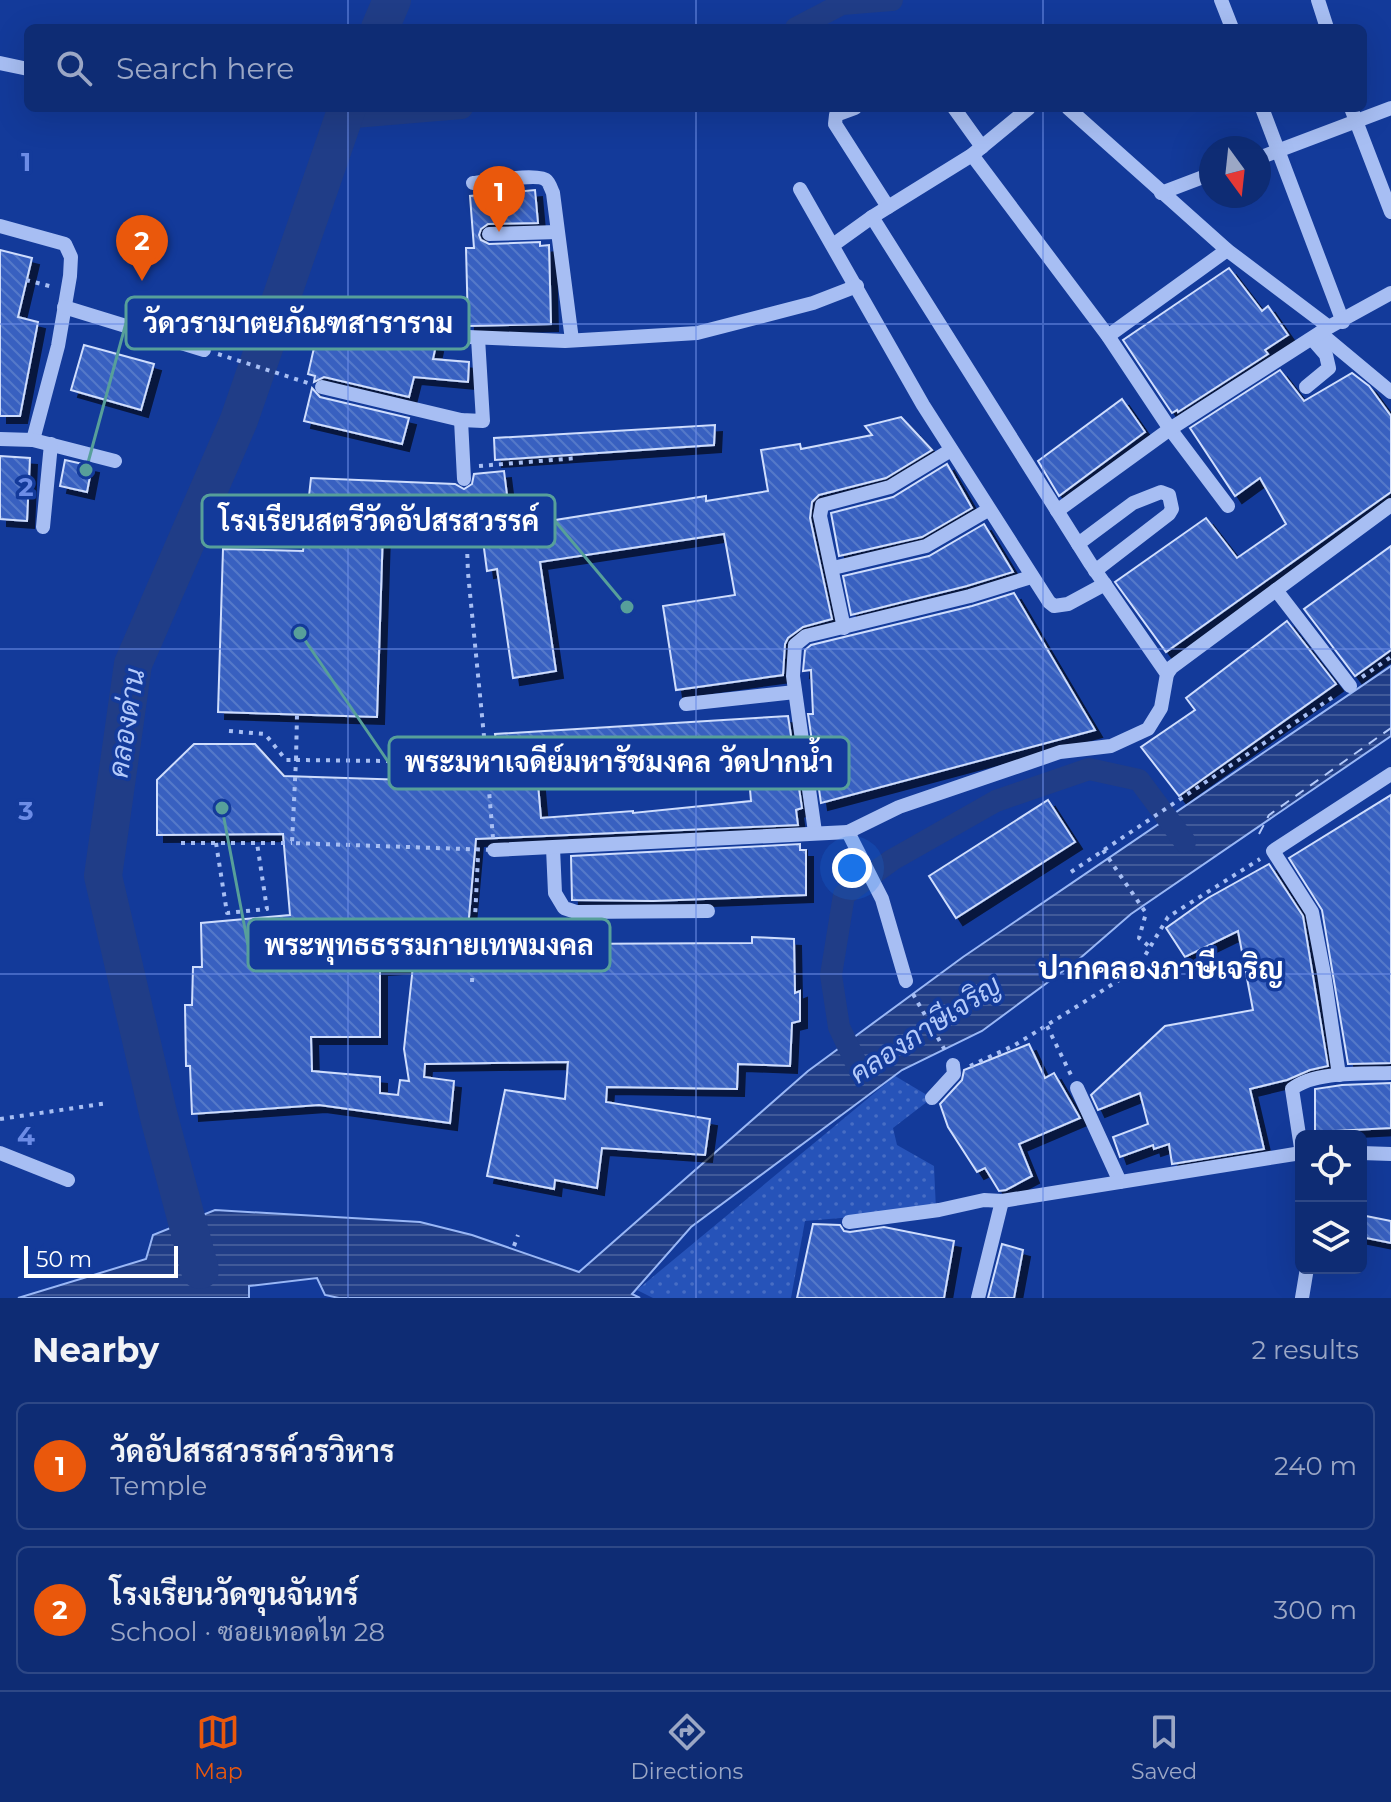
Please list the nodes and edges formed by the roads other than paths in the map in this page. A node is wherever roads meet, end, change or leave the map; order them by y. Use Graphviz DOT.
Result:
graph roads {
  1 [pos="1221,0"];
  2 [pos="1318,0"];
  3 [pos="1230,24"];
  4 [pos="1326,24"];
  5 [pos="0,63"];
  6 [pos="24,68"];
  7 [pos="1391,108"];
  8 [pos="844,112"];
  9 [pos="956,112"];
  10 [pos="1024,112"];
  11 [pos="1072,112"];
  12 [pos="1263,112"];
  13 [pos="1353,115"];
  14 [pos="977,151"];
  15 [pos="1278,151"];
  16 [pos="1271,154"];
  17 [pos="1199,179"];
  18 [pos="473,183"];
  19 [pos="800,189"];
  20 [pos="1161,193"];
  21 [pos="888,207"];
  22 [pos="1391,212"];
  23 [pos="872,217"];
  24 [pos="0,226"];
  25 [pos="557,232"];
  26 [pos="489,234"];
  27 [pos="833,245"];
  28 [pos="1227,250"];
  29 [pos="857,286"];
  30 [pos="1391,293"];
  31 [pos="64,307"];
  32 [pos="345,312"];
  33 [pos="1326,330"];
  34 [pos="1108,336"];
  35 [pos="478,338"];
  36 [pos="572,340"];
  37 [pos="204,350"];
  38 [pos="315,385"];
  39 [pos="1306,387"];
  40 [pos="1391,392"];
  41 [pos="461,420"];
  42 [pos="1170,429"];
  43 [pos="0,439"];
  44 [pos="33,440"];
  45 [pos="51,444"];
  46 [pos="951,450"];
  47 [pos="115,461"];
  48 [pos="464,479"];
  49 [pos="1391,505"];
  50 [pos="1228,506"];
  51 [pos="988,510"];
  52 [pos="1057,511"];
  53 [pos="43,527"];
  54 [pos="1078,544"];
  55 [pos="833,568"];
  56 [pos="1095,571"];
  57 [pos="1031,577"];
  58 [pos="1105,584"];
  59 [pos="1276,590"];
  60 [pos="844,628"];
  61 [pos="1167,674"];
  62 [pos="1350,686"];
  63 [pos="795,692"];
  64 [pos="686,704"];
  65 [pos="1391,774"];
  66 [pos="815,832"];
  67 [pos="848,832"];
  68 [pos="553,848"];
  69 [pos="494,850"];
  70 [pos="708,911"];
  71 [pos="906,981"];
  72 [pos="953,1070"];
  73 [pos="1391,1073"];
  74 [pos="1339,1075"];
  75 [pos="1077,1088"];
  76 [pos="932,1098"];
  77 [pos="1298,1130"];
  78 [pos="1295,1151"];
  79 [pos="0,1153"];
  80 [pos="1367,1153"];
  81 [pos="1391,1154"];
  82 [pos="68,1180"];
  83 [pos="1120,1182"];
  84 [pos="1002,1201"];
  85 [pos="849,1222"];
  86 [pos="1306,1274"];
  87 [pos="978,1298"];
  88 [pos="1302,1298"];
  1 -- 3 [label="street"];
  2 -- 4 [label="street"];
  5 -- 6 [label="street"];
  7 -- 13 [label="street"];
  8 -- 21 [label="street"];
  9 -- 14 [label="street"];
  10 -- 14 [label="street"];
  11 -- 20 [label="street"];
  12 -- 15 [label="street"];
  13 -- 15 [label="street"];
  13 -- 22 [label="street"];
  14 -- 21 [label="street"];
  14 -- 34 [label="street"];
  15 -- 16 [label="street"];
  15 -- 33 [label="street"];
  17 -- 20 [label="street"];
  18 -- 25 [label="street"];
  19 -- 27 [label="street"];
  20 -- 28 [label="street"];
  21 -- 23 [label="street"];
  23 -- 27 [label="street"];
  23 -- 52 [label="street"];
  24 -- 31 [label="street"];
  25 -- 26 [label="street"];
  25 -- 36 [label="street"];
  27 -- 29 [label="street"];
  28 -- 33 [label="street"];
  28 -- 34 [label="street"];
  29 -- 36 [label="street"];
  29 -- 46 [label="street"];
  30 -- 33 [label="street"];
  31 -- 37 [label="street"];
  31 -- 44 [label="street"];
  32 -- 35 [label="street"];
  33 -- 39 [label="street"];
  33 -- 40 [label="street"];
  33 -- 42 [label="street"];
  34 -- 42 [label="street"];
  35 -- 36 [label="street"];
  35 -- 41 [label="street"];
  38 -- 41 [label="street"];
  41 -- 48 [label="street"];
  42 -- 50 [label="street"];
  42 -- 52 [label="street"];
  43 -- 44 [label="street"];
  44 -- 45 [label="street"];
  45 -- 47 [label="street"];
  45 -- 53 [label="street"];
  46 -- 51 [label="street"];
  46 -- 55 [label="street"];
  49 -- 59 [label="street"];
  51 -- 55 [label="street"];
  51 -- 57 [label="street"];
  52 -- 54 [label="street"];
  54 -- 56 [label="street"];
  54 -- 56 [label="street"];
  55 -- 60 [label="street"];
  56 -- 58 [label="street"];
  57 -- 58 [label="street"];
  57 -- 60 [label="street"];
  58 -- 61 [label="street"];
  59 -- 61 [label="street"];
  59 -- 62 [label="street"];
  60 -- 63 [label="street"];
  61 -- 67 [label="street"];
  63 -- 64 [label="street"];
  63 -- 66 [label="street"];
  65 -- 74 [label="street"];
  66 -- 67 [label="street"];
  66 -- 68 [label="street"];
  67 -- 71 [label="street"];
  68 -- 69 [label="street"];
  68 -- 70 [label="street"];
  72 -- 76 [label="street"];
  73 -- 74 [label="street"];
  74 -- 77 [label="street"];
  75 -- 83 [label="street"];
  78 -- 83 [label="street"];
  79 -- 82 [label="street"];
  80 -- 81 [label="street"];
  83 -- 84 [label="street"];
  84 -- 85 [label="street"];
  84 -- 87 [label="street"];
  86 -- 88 [label="street"];
}
